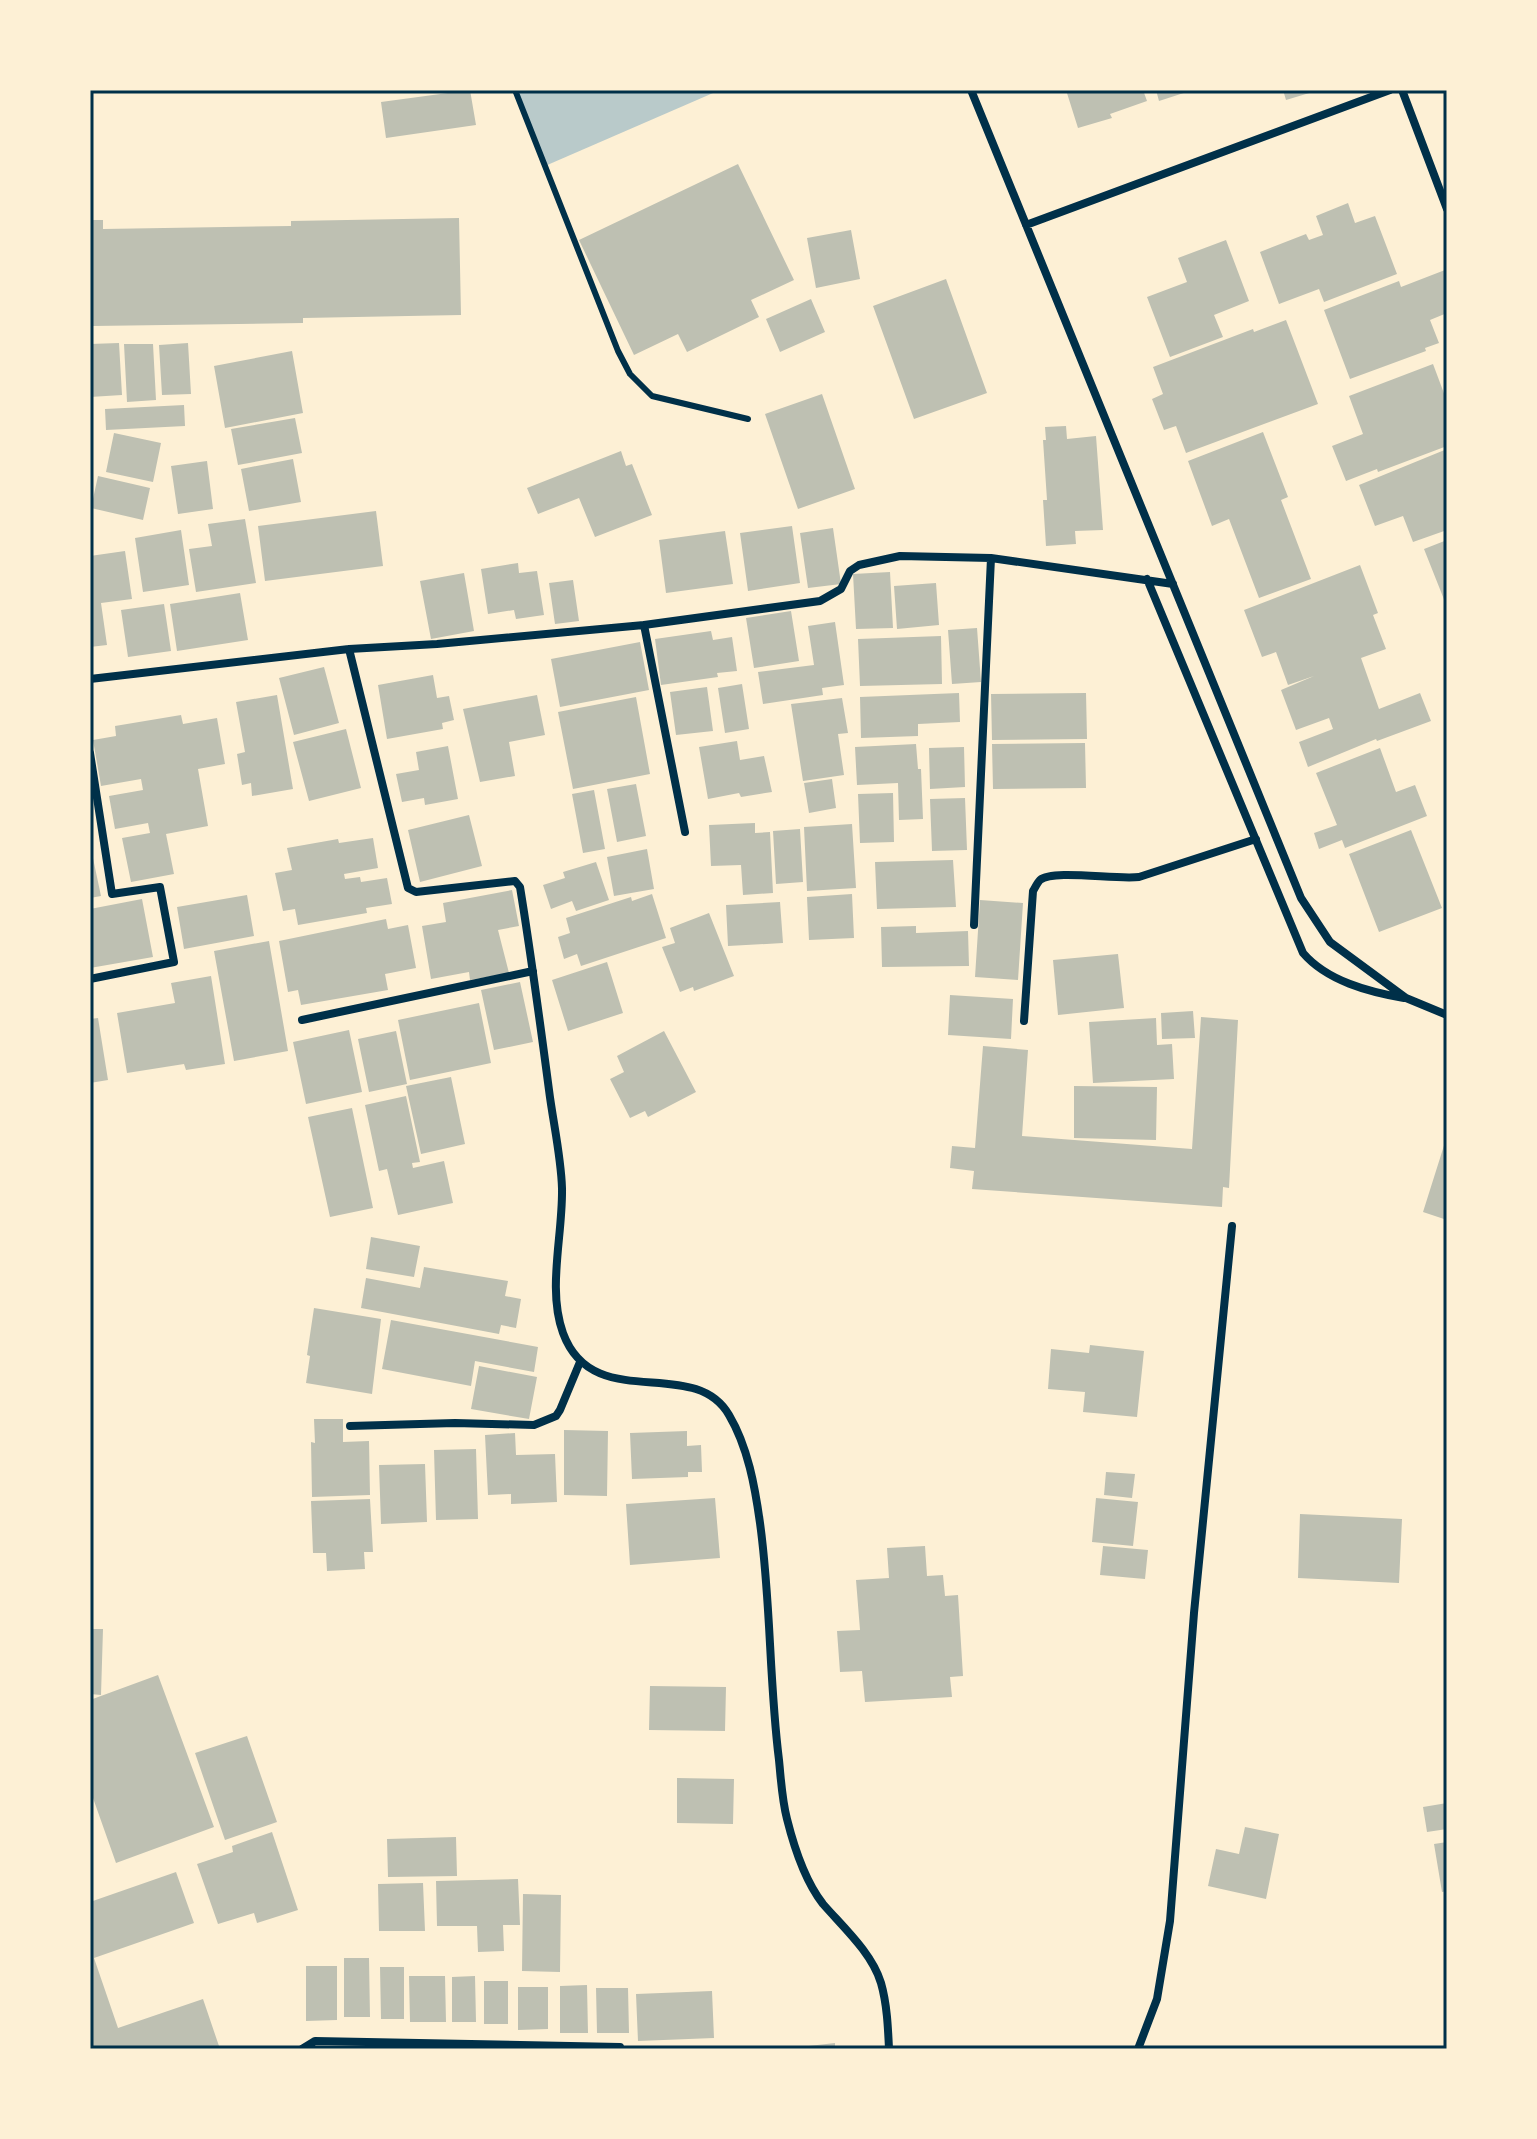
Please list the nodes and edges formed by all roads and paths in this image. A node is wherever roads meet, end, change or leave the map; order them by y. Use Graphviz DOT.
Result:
graph roads {
  1 [pos="515,90"];
  2 [pos="971,90"];
  3 [pos="1390,90"];
  4 [pos="1402,90"];
  5 [pos="1447,209"];
  6 [pos="1026,225"];
  7 [pos="748,419"];
  8 [pos="991,558"];
  9 [pos="1147,579"];
  10 [pos="1173,584"];
  11 [pos="644,625"];
  12 [pos="349,649"];
  13 [pos="90,679"];
  14 [pos="90,753"];
  15 [pos="685,832"];
  16 [pos="1256,839"];
  17 [pos="974,925"];
  18 [pos="533,971"];
  19 [pos="90,979"];
  20 [pos="1406,998"];
  21 [pos="1447,1015"];
  22 [pos="302,1020"];
  23 [pos="1024,1021"];
  24 [pos="1232,1226"];
  25 [pos="580,1362"];
  26 [pos="350,1426"];
  27 [pos="620,2047"];
  28 [pos="302,2049"];
  29 [pos="889,2049"];
  30 [pos="1138,2049"];
  1 -- 7 [label="lane"];
  2 -- 6 [label="street"];
  3 -- 6 [label="street"];
  4 -- 5 [label="street"];
  6 -- 10 [label="street"];
  8 -- 9 [label="street"];
  8 -- 11 [label="street"];
  8 -- 17 [label="street"];
  9 -- 10 [label="street"];
  9 -- 16 [label="street"];
  10 -- 20 [label="street"];
  11 -- 12 [label="street"];
  11 -- 15 [label="street"];
  12 -- 13 [label="street"];
  12 -- 18 [label="street"];
  14 -- 19 [label="street"];
  16 -- 20 [label="street"];
  16 -- 23 [label="street"];
  18 -- 22 [label="street"];
  18 -- 25 [label="street"];
  20 -- 21 [label="street"];
  24 -- 30 [label="street"];
  25 -- 26 [label="street"];
  25 -- 29 [label="street"];
  27 -- 28 [label="street"];
}
